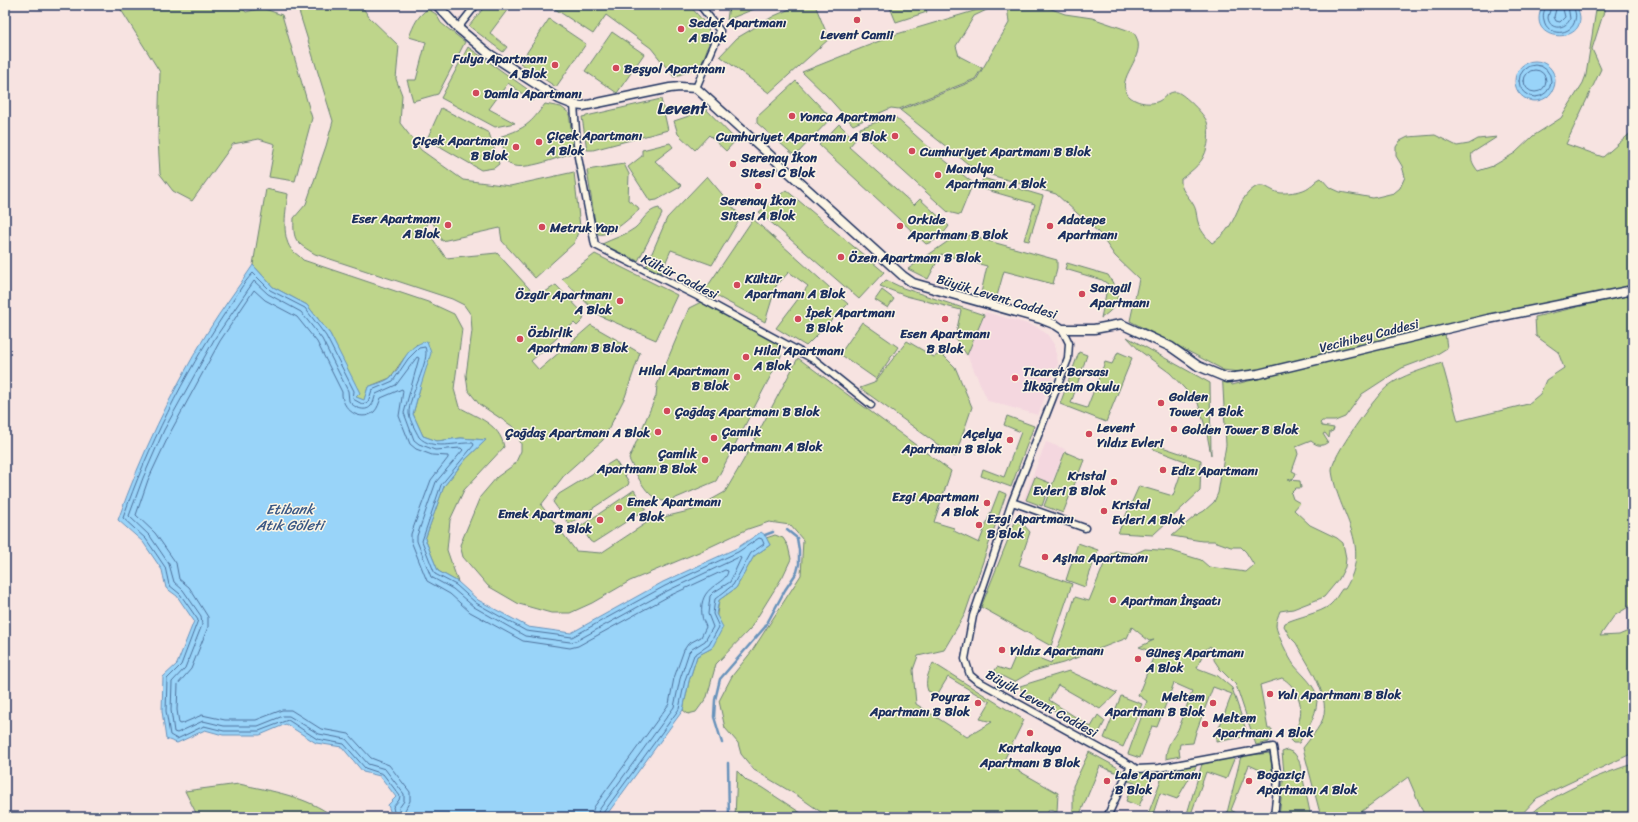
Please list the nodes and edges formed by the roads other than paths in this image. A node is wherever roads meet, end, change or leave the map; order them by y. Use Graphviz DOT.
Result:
graph roads {
  1 [pos="437,5"];
  2 [pos="476,5"];
  3 [pos="700,5"];
  4 [pos="458,28"];
  5 [pos="696,88"];
  6 [pos="574,105"];
  7 [pos="1633,290"];
  8 [pos="1062,329"];
  9 [pos="871,405"];
  10 [pos="1012,502"];
  11 [pos="1085,528"];
  12 [pos="1131,765"];
  13 [pos="1107,817"];
  14 [pos="1274,817"];
  1 -- 4 [label="street"];
  2 -- 4 [label="street"];
  3 -- 5 [label="street"];
  4 -- 6 [label="street"];
  5 -- 6 [label="street"];
  5 -- 8 [label="street, Büyük Levent Caddesi"];
  6 -- 9 [label="street, Kültür Caddesi"];
  7 -- 8 [label="street, Vecihibey Caddesi"];
  8 -- 10 [label="street, Büyük Levent Caddesi"];
  10 -- 11 [label="street"];
  10 -- 12 [label="street, Büyük Levent Caddesi"];
  12 -- 13 [label="street"];
  12 -- 14 [label="street, Büyük Levent Caddesi"];
}
